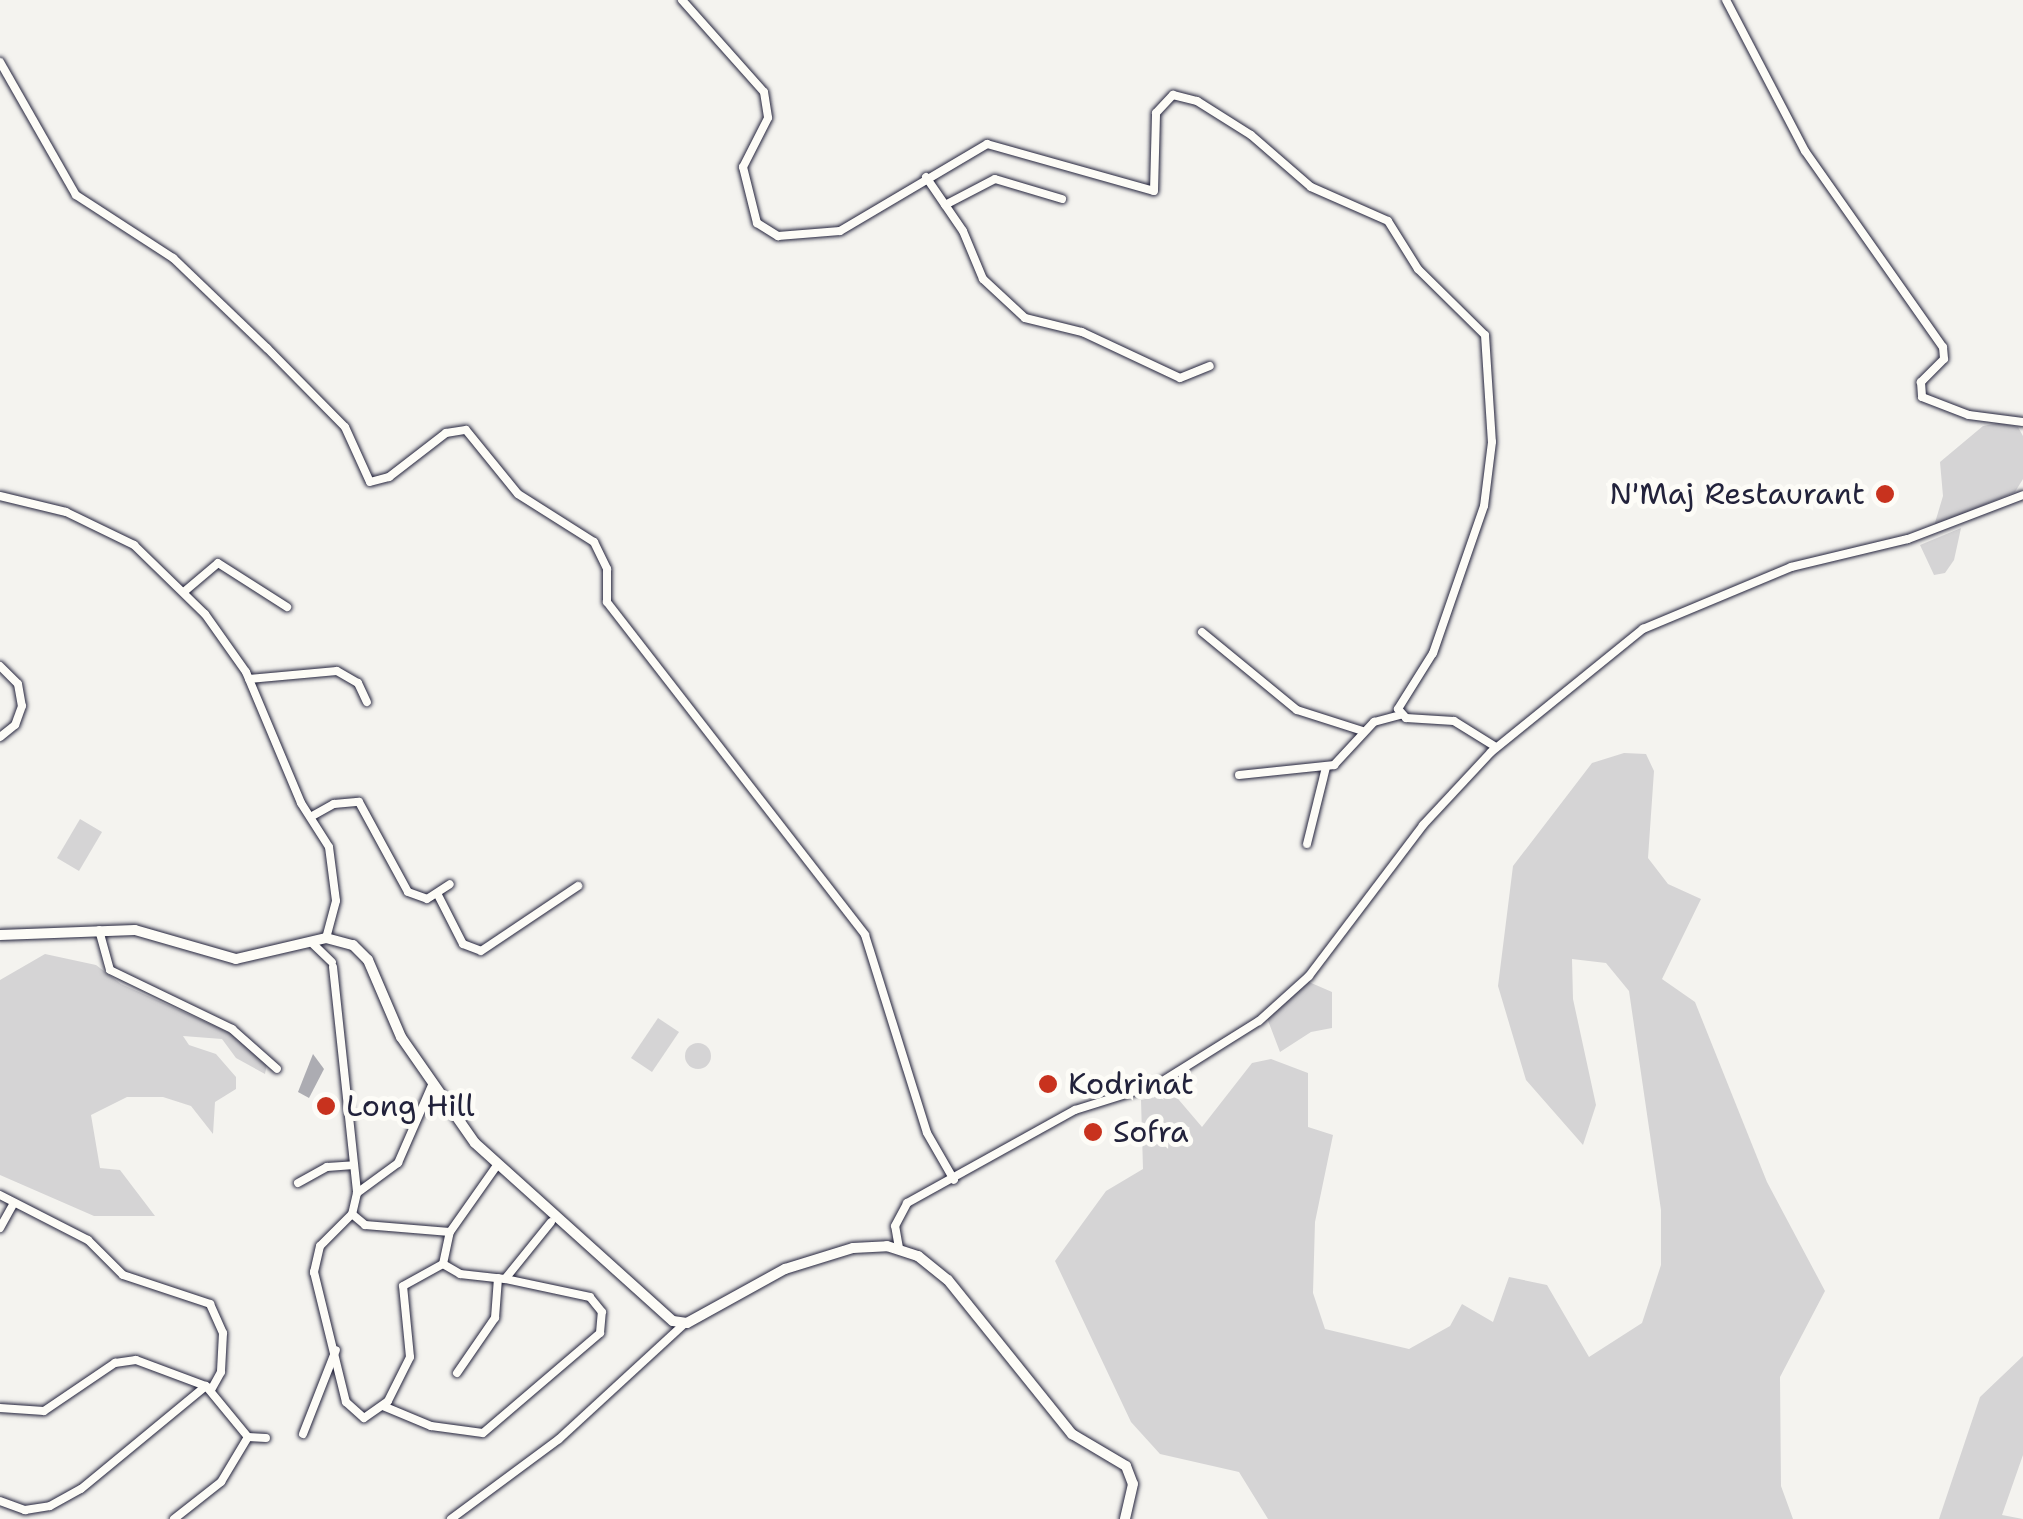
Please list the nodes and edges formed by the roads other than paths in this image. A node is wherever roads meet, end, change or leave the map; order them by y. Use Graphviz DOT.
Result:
graph roads {
  1 [pos="682,0"];
  2 [pos="1726,0"];
  3 [pos="0,62"];
  4 [pos="926,178"];
  5 [pos="1062,200"];
  6 [pos="945,205"];
  7 [pos="1210,366"];
  8 [pos="2023,422"];
  9 [pos="2023,495"];
  10 [pos="0,496"];
  11 [pos="185,592"];
  12 [pos="288,607"];
  13 [pos="1202,632"];
  14 [pos="0,666"];
  15 [pos="249,679"];
  16 [pos="368,702"];
  17 [pos="1401,715"];
  18 [pos="1363,731"];
  19 [pos="0,737"];
  20 [pos="1496,747"];
  21 [pos="1326,767"];
  22 [pos="1239,775"];
  23 [pos="314,815"];
  24 [pos="1307,844"];
  25 [pos="450,884"];
  26 [pos="578,886"];
  27 [pos="438,895"];
  28 [pos="99,930"];
  29 [pos="0,936"];
  30 [pos="326,938"];
  31 [pos="311,942"];
  32 [pos="277,1069"];
  33 [pos="432,1084"];
  34 [pos="498,1164"];
  35 [pos="354,1165"];
  36 [pos="954,1180"];
  37 [pos="298,1183"];
  38 [pos="358,1193"];
  39 [pos="0,1195"];
  40 [pos="12,1206"];
  41 [pos="352,1214"];
  42 [pos="551,1222"];
  43 [pos="0,1228"];
  44 [pos="450,1232"];
  45 [pos="899,1248"];
  46 [pos="443,1264"];
  47 [pos="502,1278"];
  48 [pos="684,1324"];
  49 [pos="336,1350"];
  50 [pos="457,1373"];
  51 [pos="208,1389"];
  52 [pos="383,1406"];
  53 [pos="0,1408"];
  54 [pos="303,1434"];
  55 [pos="248,1437"];
  56 [pos="266,1438"];
  57 [pos="0,1501"];
  58 [pos="174,1519"];
  59 [pos="452,1519"];
  60 [pos="1126,1519"];
  1 -- 4 [label="street"];
  2 -- 8 [label="street"];
  3 -- 36 [label="street"];
  4 -- 6 [label="street"];
  4 -- 17 [label="street"];
  5 -- 6 [label="street"];
  6 -- 7 [label="street"];
  9 -- 20 [label="street"];
  10 -- 11 [label="street"];
  11 -- 12 [label="street"];
  11 -- 15 [label="street"];
  13 -- 18 [label="street"];
  14 -- 19 [label="street"];
  15 -- 16 [label="street"];
  15 -- 23 [label="street"];
  17 -- 18 [label="street"];
  17 -- 20 [label="street"];
  18 -- 21 [label="street"];
  20 -- 36 [label="street"];
  21 -- 22 [label="street"];
  21 -- 24 [label="street"];
  23 -- 27 [label="street"];
  23 -- 30 [label="street"];
  25 -- 27 [label="street"];
  26 -- 27 [label="street"];
  28 -- 29 [label="main road"];
  28 -- 31 [label="main road"];
  28 -- 32 [label="street"];
  30 -- 31 [label="main road"];
  30 -- 33 [label="main road"];
  31 -- 35 [label="street"];
  33 -- 34 [label="main road"];
  33 -- 38 [label="street"];
  34 -- 44 [label="street"];
  34 -- 48 [label="main road"];
  35 -- 37 [label="street"];
  35 -- 38 [label="street"];
  36 -- 45 [label="street"];
  38 -- 41 [label="street"];
  39 -- 40 [label="street"];
  40 -- 43 [label="street"];
  40 -- 51 [label="street"];
  41 -- 44 [label="street"];
  41 -- 49 [label="street"];
  42 -- 47 [label="street"];
  44 -- 46 [label="street"];
  45 -- 48 [label="main road"];
  45 -- 60 [label="main road"];
  46 -- 47 [label="street"];
  46 -- 52 [label="street"];
  47 -- 50 [label="street"];
  47 -- 52 [label="street"];
  48 -- 59 [label="street"];
  49 -- 52 [label="street"];
  49 -- 54 [label="street"];
  51 -- 53 [label="street"];
  51 -- 55 [label="street"];
  51 -- 57 [label="street"];
  55 -- 56 [label="street"];
  55 -- 58 [label="street"];
}
